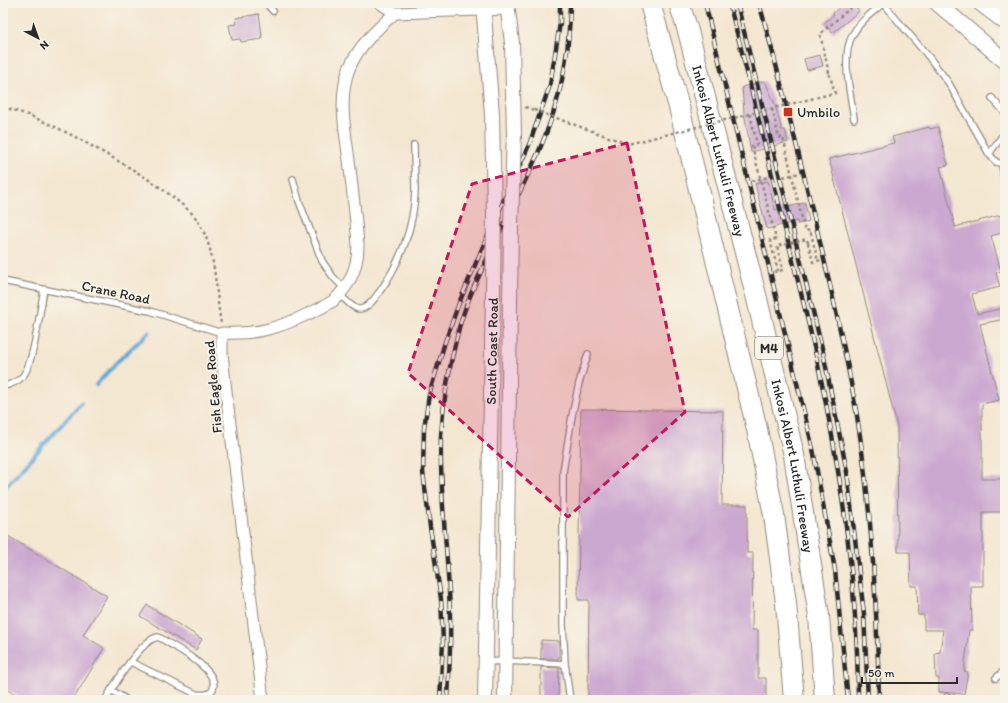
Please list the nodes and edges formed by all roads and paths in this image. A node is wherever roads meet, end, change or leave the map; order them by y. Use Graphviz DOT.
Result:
graph roads {
  1 [pos="266,3"];
  2 [pos="380,3"];
  3 [pos="650,3"];
  4 [pos="679,3"];
  5 [pos="856,3"];
  6 [pos="884,3"];
  7 [pos="937,3"];
  8 [pos="980,3"];
  9 [pos="508,6"];
  10 [pos="484,7"];
  11 [pos="273,11"];
  12 [pos="395,13"];
  13 [pos="1005,22"];
  14 [pos="1005,61"];
  15 [pos="992,98"];
  16 [pos="3,107"];
  17 [pos="526,107"];
  18 [pos="772,109"];
  19 [pos="1005,113"];
  20 [pos="750,114"];
  21 [pos="854,120"];
  22 [pos="1005,132"];
  23 [pos="414,145"];
  24 [pos="989,154"];
  25 [pos="1004,165"];
  26 [pos="800,173"];
  27 [pos="792,174"];
  28 [pos="769,177"];
  29 [pos="783,177"];
  30 [pos="293,179"];
  31 [pos="760,179"];
  32 [pos="752,181"];
  33 [pos="1005,184"];
  34 [pos="3,281"];
  35 [pos="44,290"];
  36 [pos="342,292"];
  37 [pos="222,333"];
  38 [pos="588,354"];
  39 [pos="4,386"];
  40 [pos="505,660"];
  41 [pos="131,662"];
  42 [pos="486,662"];
  43 [pos="566,664"];
  44 [pos="1005,670"];
  45 [pos="996,678"];
  46 [pos="112,690"];
  47 [pos="105,700"];
  48 [pos="127,700"];
  49 [pos="263,700"];
  50 [pos="485,700"];
  51 [pos="504,700"];
  52 [pos="570,700"];
  53 [pos="794,700"];
  54 [pos="825,700"];
  1 -- 11 [label="lane"];
  2 -- 12 [label="street"];
  3 -- 53 [label="highway, Inkosi Albert Luthuli Freeway / M4"];
  4 -- 54 [label="highway, Inkosi Albert Luthuli Freeway / M4"];
  5 -- 18 [label="path, bridge"];
  6 -- 21 [label="lane"];
  6 -- 24 [label="lane"];
  7 -- 14 [label="main road"];
  8 -- 13 [label="main road"];
  9 -- 10 [label="street"];
  9 -- 40 [label="street, South Coast Road, bridge"];
  10 -- 12 [label="street"];
  10 -- 42 [label="street, South Coast Road, bridge"];
  12 -- 36 [label="street, Fish Eagle Road"];
  15 -- 19 [label="lane"];
  16 -- 37 [label="path"];
  17 -- 20 [label="path, bridge"];
  18 -- 20 [label="path, bridge"];
  18 -- 27 [label="path"];
  20 -- 31 [label="path"];
  22 -- 24 [label="lane"];
  23 -- 36 [label="lane"];
  24 -- 25 [label="lane"];
  25 -- 33 [label="lane"];
  26 -- 27 [label="path"];
  27 -- 29 [label="path"];
  27 -- 31 [label="path, bridge"];
  28 -- 31 [label="path"];
  30 -- 36 [label="lane"];
  31 -- 32 [label="path"];
  34 -- 35 [label="lane, Crane Road"];
  35 -- 37 [label="lane, Crane Road"];
  35 -- 39 [label="lane"];
  36 -- 37 [label="street, Fish Eagle Road"];
  37 -- 49 [label="street, Fish Eagle Road"];
  38 -- 43 [label="lane"];
  40 -- 42 [label="lane"];
  40 -- 43 [label="lane"];
  40 -- 51 [label="street, South Coast Road"];
  41 -- 41 [label="lane"];
  41 -- 46 [label="lane"];
  42 -- 50 [label="street, South Coast Road"];
  43 -- 52 [label="lane"];
  44 -- 45 [label="lane"];
  46 -- 47 [label="lane"];
  46 -- 48 [label="lane"];
}
